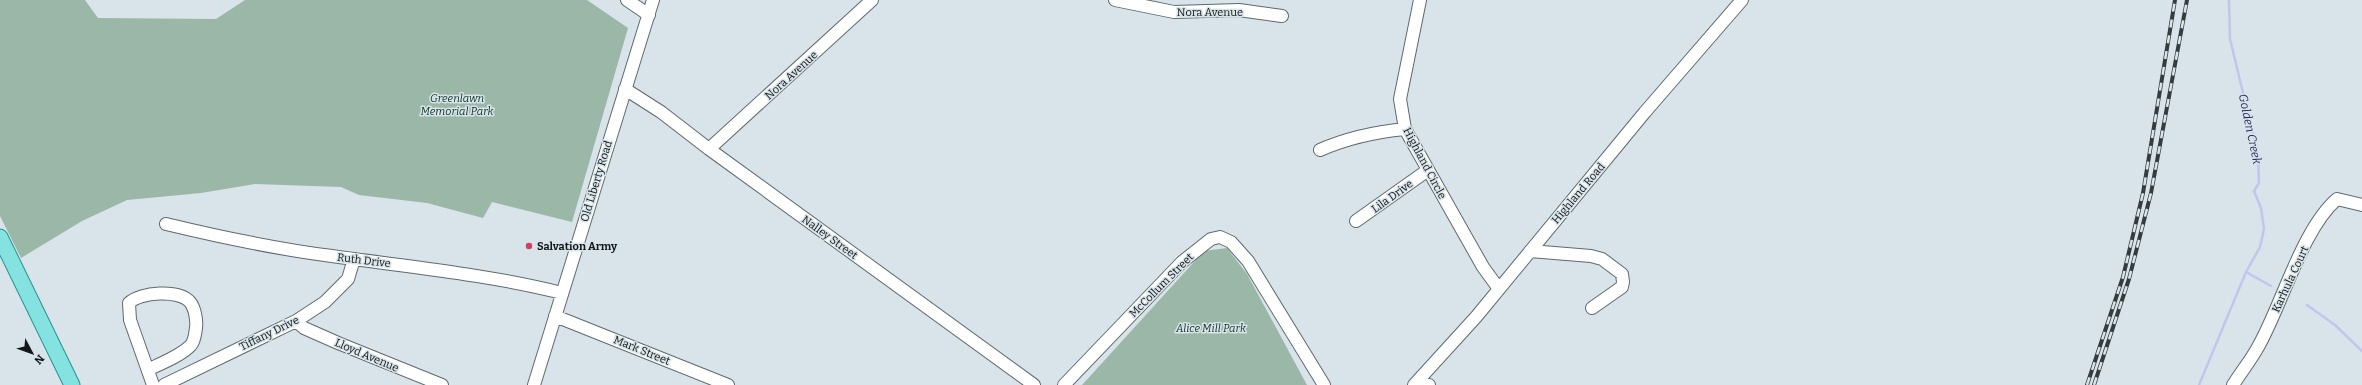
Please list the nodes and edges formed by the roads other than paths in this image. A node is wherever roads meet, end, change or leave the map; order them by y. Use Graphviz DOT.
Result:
graph roads {
  1 [pos="627,0"];
  2 [pos="653,0"];
  3 [pos="872,0"];
  4 [pos="1115,0"];
  5 [pos="1420,0"];
  6 [pos="1742,0"];
  7 [pos="649,15"];
  8 [pos="1282,16"];
  9 [pos="625,89"];
  10 [pos="1405,129"];
  11 [pos="709,149"];
  12 [pos="1320,150"];
  13 [pos="1428,170"];
  14 [pos="2362,205"];
  15 [pos="1356,221"];
  16 [pos="166,224"];
  17 [pos="0,237"];
  18 [pos="1530,252"];
  19 [pos="354,259"];
  20 [pos="1499,289"];
  21 [pos="562,293"];
  22 [pos="1592,308"];
  23 [pos="555,316"];
  24 [pos="296,321"];
  25 [pos="148,370"];
  26 [pos="413,380"];
  27 [pos="1414,384"];
  28 [pos="72,385"];
  29 [pos="153,385"];
  30 [pos="164,385"];
  31 [pos="442,385"];
  32 [pos="534,385"];
  33 [pos="728,385"];
  34 [pos="1034,385"];
  35 [pos="1064,385"];
  36 [pos="1324,385"];
  37 [pos="1429,385"];
  38 [pos="2233,385"];
  1 -- 7 [label="street"];
  2 -- 7 [label="street, Old Liberty Road"];
  3 -- 11 [label="street, Nora Avenue"];
  4 -- 8 [label="street, Nora Avenue"];
  5 -- 10 [label="street, Highland Circle"];
  6 -- 18 [label="street, Highland Road"];
  7 -- 9 [label="street, Old Liberty Road"];
  9 -- 11 [label="street, Nalley Street"];
  9 -- 21 [label="street, Old Liberty Road"];
  10 -- 12 [label="street"];
  10 -- 13 [label="street, Highland Circle"];
  11 -- 34 [label="street, Nalley Street"];
  13 -- 15 [label="street, Lila Drive"];
  13 -- 20 [label="street, Highland Circle"];
  14 -- 38 [label="street, Karhula Court"];
  16 -- 19 [label="street, Ruth Drive"];
  17 -- 28 [label="main road"];
  18 -- 20 [label="street, Highland Road"];
  18 -- 22 [label="street"];
  19 -- 21 [label="street, Ruth Drive"];
  19 -- 24 [label="street, Tiffany Drive"];
  20 -- 27 [label="street, Highland Road"];
  21 -- 23 [label="street, Old Liberty Road"];
  23 -- 32 [label="street, Old Liberty Road"];
  23 -- 33 [label="street, Mark Street"];
  24 -- 26 [label="street, Lloyd Avenue"];
  24 -- 30 [label="street, Tiffany Drive"];
  25 -- 25 [label="street"];
  25 -- 29 [label="street"];
  26 -- 31 [label="street, Lloyd Avenue"];
  27 -- 37 [label="street"];
  35 -- 36 [label="street, McCollum Street"];
}
